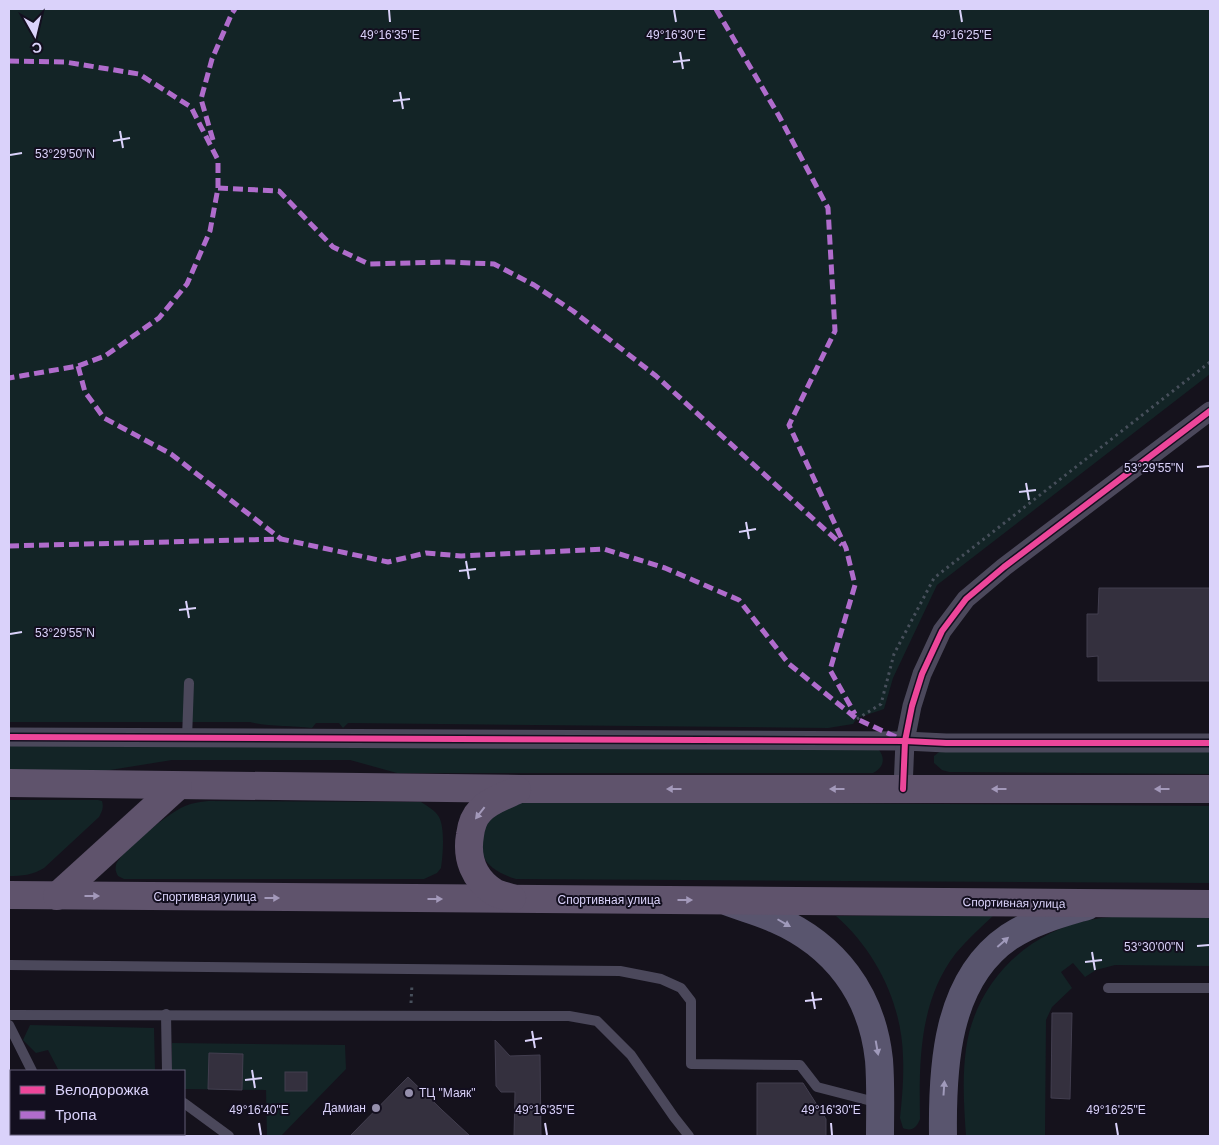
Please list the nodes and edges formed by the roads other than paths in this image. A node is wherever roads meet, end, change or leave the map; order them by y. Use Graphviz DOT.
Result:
graph roads {
  1 [pos="1210,411"];
  2 [pos="189,684"];
  3 [pos="9,737"];
  4 [pos="187,738"];
  5 [pos="904,741"];
  6 [pos="1210,743"];
  7 [pos="9,784"];
  8 [pos="178,786"];
  9 [pos="521,789"];
  10 [pos="903,789"];
  11 [pos="1210,789"];
  12 [pos="9,895"];
  13 [pos="57,896"];
  14 [pos="516,899"];
  15 [pos="722,900"];
  16 [pos="1094,904"];
  17 [pos="1210,904"];
  18 [pos="9,965"];
  19 [pos="1108,988"];
  20 [pos="1210,988"];
  21 [pos="166,1014"];
  22 [pos="9,1015"];
  23 [pos="9,1025"];
  24 [pos="32,1070"];
  25 [pos="167,1070"];
  26 [pos="880,1103"];
  27 [pos="185,1104"];
  28 [pos="228,1136"];
  29 [pos="689,1136"];
  30 [pos="880,1136"];
  31 [pos="943,1136"];
  1 -- 5 [label="street"];
  2 -- 4 [label="lane"];
  3 -- 4 [label="street"];
  4 -- 5 [label="street"];
  5 -- 6 [label="street"];
  5 -- 10 [label="street"];
  7 -- 8 [label="main road"];
  8 -- 9 [label="main road"];
  8 -- 13 [label="main road"];
  10 -- 9 [label="main road, one-way"];
  9 -- 14 [label="main road, one-way"];
  11 -- 10 [label="main road, one-way"];
  12 -- 13 [label="main road, Спортивная улица"];
  13 -- 14 [label="main road, Спортивная улица, one-way"];
  14 -- 15 [label="main road, Спортивная улица, one-way"];
  15 -- 16 [label="main road, Спортивная улица"];
  15 -- 26 [label="main road, one-way"];
  16 -- 17 [label="main road, Спортивная улица"];
  31 -- 16 [label="main road, one-way"];
  18 -- 26 [label="lane"];
  19 -- 20 [label="lane"];
  21 -- 22 [label="lane"];
  21 -- 25 [label="lane"];
  21 -- 29 [label="lane"];
  23 -- 24 [label="lane"];
  26 -- 30 [label="main road"];
  27 -- 28 [label="lane"];
}
